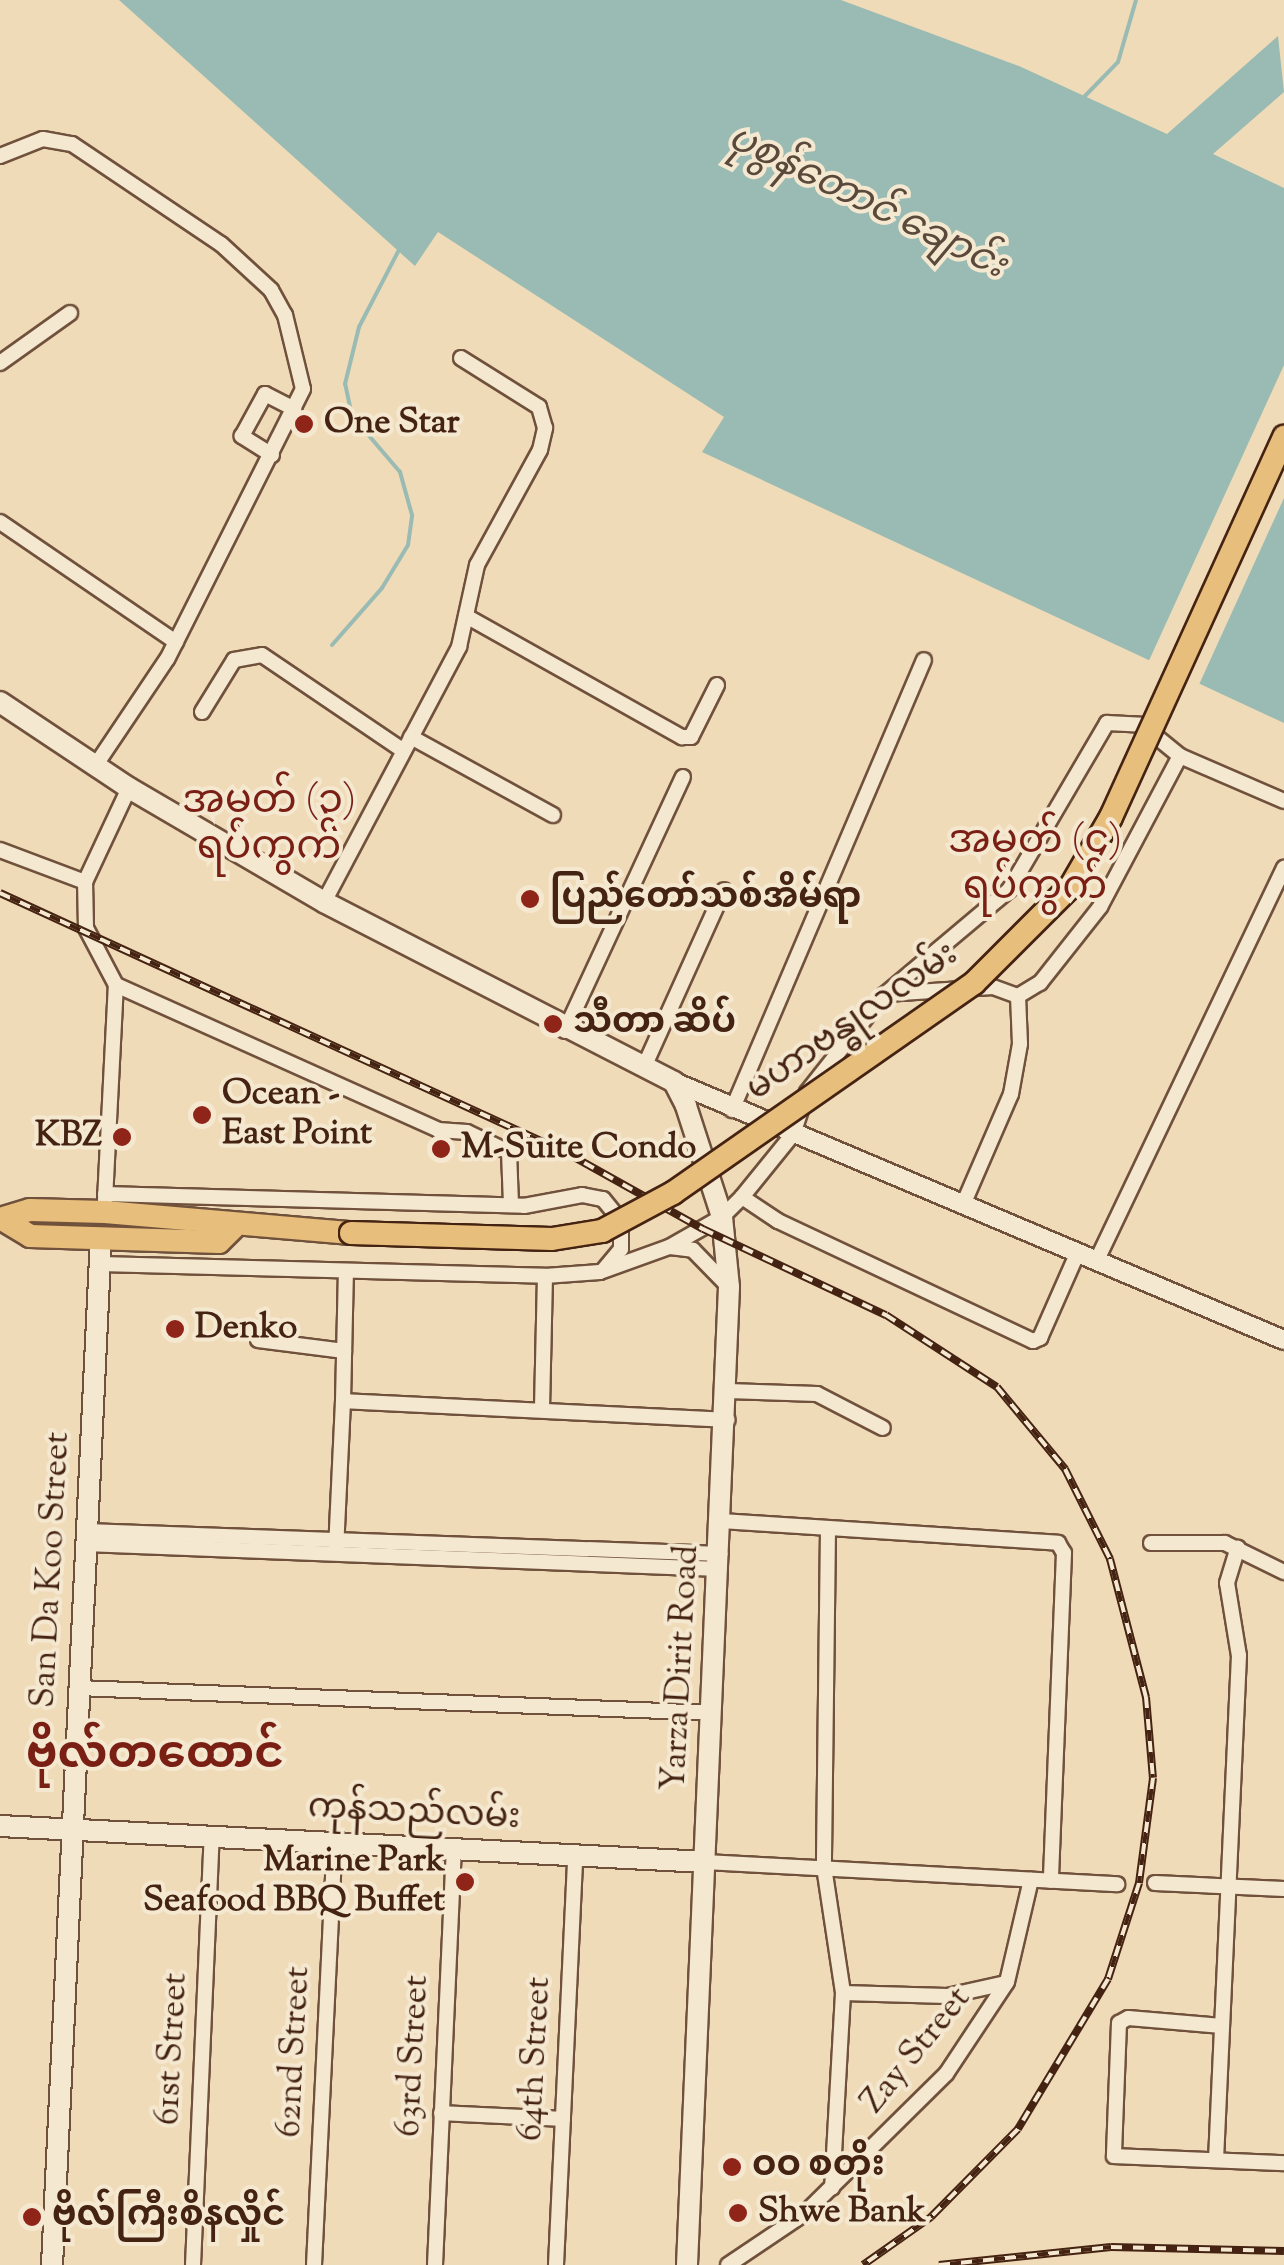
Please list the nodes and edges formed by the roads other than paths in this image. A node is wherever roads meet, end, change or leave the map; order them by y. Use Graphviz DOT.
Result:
graph roads {
  1 [pos="0,156"];
  2 [pos="70,314"];
  3 [pos="461,358"];
  4 [pos="0,363"];
  5 [pos="294,409"];
  6 [pos="1284,438"];
  7 [pos="272,455"];
  8 [pos="0,522"];
  9 [pos="466,616"];
  10 [pos="176,642"];
  11 [pos="924,660"];
  12 [pos="717,685"];
  13 [pos="0,702"];
  14 [pos="202,712"];
  15 [pos="412,736"];
  16 [pos="404,751"];
  17 [pos="1180,756"];
  18 [pos="95,766"];
  19 [pos="684,777"];
  20 [pos="129,788"];
  21 [pos="1284,802"];
  22 [pos="553,815"];
  23 [pos="0,850"];
  24 [pos="1284,868"];
  25 [pos="86,882"];
  26 [pos="724,890"];
  27 [pos="324,902"];
  28 [pos="116,986"];
  29 [pos="884,994"];
  30 [pos="1018,996"];
  31 [pos="565,1031"];
  32 [pos="644,1067"];
  33 [pos="674,1082"];
  34 [pos="732,1110"];
  35 [pos="792,1134"];
  36 [pos="742,1197"];
  37 [pos="105,1203"];
  38 [pos="963,1205"];
  39 [pos="511,1206"];
  40 [pos="722,1218"];
  41 [pos="1,1219"];
  42 [pos="233,1228"];
  43 [pos="101,1239"];
  44 [pos="670,1247"];
  45 [pos="1077,1254"];
  46 [pos="1096,1262"];
  47 [pos="100,1264"];
  48 [pos="346,1271"];
  49 [pos="600,1272"];
  50 [pos="545,1276"];
  51 [pos="729,1287"];
  52 [pos="258,1340"];
  53 [pos="1284,1340"];
  54 [pos="344,1352"];
  55 [pos="728,1391"];
  56 [pos="344,1401"];
  57 [pos="542,1408"];
  58 [pos="728,1420"];
  59 [pos="883,1428"];
  60 [pos="721,1521"];
  61 [pos="828,1530"];
  62 [pos="86,1538"];
  63 [pos="1151,1543"];
  64 [pos="337,1548"];
  65 [pos="1238,1548"];
  66 [pos="721,1562"];
  67 [pos="1284,1572"];
  68 [pos="78,1688"];
  69 [pos="713,1712"];
  70 [pos="0,1826"];
  71 [pos="71,1828"];
  72 [pos="212,1836"];
  73 [pos="335,1843"];
  74 [pos="454,1849"];
  75 [pos="575,1856"];
  76 [pos="705,1862"];
  77 [pos="824,1868"];
  78 [pos="1031,1880"];
  79 [pos="1051,1881"];
  80 [pos="1155,1882"];
  81 [pos="1117,1884"];
  82 [pos="1228,1886"];
  83 [pos="1284,1889"];
  84 [pos="1007,1982"];
  85 [pos="843,1993"];
  86 [pos="1222,2026"];
  87 [pos="441,2113"];
  88 [pos="563,2119"];
  89 [pos="1216,2160"];
  90 [pos="1284,2164"];
  91 [pos="832,2188"];
  92 [pos="52,2265"];
  93 [pos="193,2265"];
  94 [pos="314,2265"];
  95 [pos="436,2265"];
  96 [pos="556,2265"];
  97 [pos="687,2265"];
  98 [pos="728,2265"];
  1 -- 5 [label="street"];
  2 -- 4 [label="street"];
  3 -- 9 [label="street"];
  5 -- 7 [label="street"];
  5 -- 7 [label="street"];
  6 -- 42 [label="main road, မဟာဗန္ဓုလလမ်း, bridge"];
  7 -- 10 [label="street"];
  8 -- 10 [label="street"];
  9 -- 12 [label="street"];
  9 -- 15 [label="street"];
  10 -- 18 [label="street"];
  11 -- 34 [label="street"];
  13 -- 18 [label="main road"];
  14 -- 16 [label="street"];
  15 -- 16 [label="street"];
  15 -- 22 [label="street"];
  16 -- 27 [label="street"];
  17 -- 21 [label="street"];
  17 -- 29 [label="street"];
  17 -- 30 [label="street"];
  18 -- 20 [label="main road"];
  19 -- 31 [label="street"];
  20 -- 25 [label="street"];
  20 -- 27 [label="main road"];
  23 -- 25 [label="street"];
  24 -- 46 [label="street"];
  25 -- 28 [label="street"];
  26 -- 32 [label="street"];
  27 -- 31 [label="main road"];
  28 -- 37 [label="street"];
  28 -- 39 [label="street"];
  29 -- 30 [label="street"];
  29 -- 35 [label="street"];
  30 -- 38 [label="street"];
  31 -- 32 [label="main road"];
  32 -- 33 [label="main road"];
  33 -- 34 [label="street"];
  33 -- 40 [label="main road, Yarza Dirit Road"];
  34 -- 35 [label="street"];
  35 -- 36 [label="street"];
  35 -- 38 [label="street"];
  36 -- 40 [label="street"];
  36 -- 45 [label="street"];
  37 -- 39 [label="street"];
  37 -- 41 [label="main road, မဟာဗန္ဓုလလမ်း"];
  37 -- 42 [label="main road, မဟာဗန္ဓုလလမ်း"];
  38 -- 45 [label="street"];
  39 -- 49 [label="street"];
  40 -- 44 [label="street"];
  40 -- 51 [label="main road, Yarza Dirit Road"];
  41 -- 43 [label="main road, မဟာဗန္ဓုလလမ်း"];
  42 -- 43 [label="main road, မဟာဗန္ဓုလလမ်း"];
  43 -- 47 [label="main road, San Da Koo Street"];
  44 -- 49 [label="street"];
  44 -- 51 [label="street"];
  45 -- 46 [label="street"];
  46 -- 53 [label="street"];
  47 -- 48 [label="street"];
  47 -- 62 [label="main road, San Da Koo Street"];
  48 -- 50 [label="street"];
  48 -- 54 [label="street"];
  49 -- 50 [label="street"];
  50 -- 57 [label="street"];
  51 -- 55 [label="main road, Yarza Dirit Road"];
  52 -- 54 [label="street"];
  54 -- 56 [label="street"];
  55 -- 58 [label="main road, Yarza Dirit Road"];
  55 -- 59 [label="street"];
  56 -- 57 [label="street"];
  56 -- 64 [label="street"];
  57 -- 58 [label="street"];
  58 -- 60 [label="main road, Yarza Dirit Road"];
  60 -- 61 [label="street"];
  60 -- 66 [label="main road, Yarza Dirit Road"];
  61 -- 77 [label="street"];
  61 -- 79 [label="street"];
  62 -- 64 [label="street"];
  62 -- 68 [label="main road, San Da Koo Street"];
  63 -- 65 [label="street"];
  64 -- 66 [label="street"];
  65 -- 67 [label="street"];
  65 -- 82 [label="street"];
  66 -- 69 [label="main road, Yarza Dirit Road"];
  68 -- 69 [label="street"];
  68 -- 71 [label="main road, San Da Koo Street"];
  69 -- 76 [label="main road, Yarza Dirit Road"];
  70 -- 71 [label="main road, ကုန်သည်လမ်း"];
  71 -- 72 [label="main road, ကုန်သည်လမ်း"];
  71 -- 92 [label="main road, San Da Koo Street"];
  72 -- 73 [label="main road, ကုန်သည်လမ်း"];
  72 -- 93 [label="street, 61st Street"];
  73 -- 74 [label="main road, ကုန်သည်လမ်း"];
  73 -- 94 [label="street, 62nd Street"];
  74 -- 75 [label="main road, ကုန်သည်လမ်း"];
  74 -- 87 [label="street, 63rd Street"];
  75 -- 76 [label="main road, ကုန်သည်လမ်း"];
  75 -- 88 [label="street, 64th Street"];
  76 -- 77 [label="street"];
  76 -- 97 [label="main road, Yarza Dirit Road"];
  77 -- 78 [label="street"];
  77 -- 85 [label="street"];
  78 -- 79 [label="street"];
  78 -- 84 [label="street"];
  79 -- 81 [label="street"];
  80 -- 82 [label="street"];
  82 -- 83 [label="street"];
  82 -- 86 [label="street"];
  84 -- 85 [label="street"];
  84 -- 91 [label="street, Zay Street"];
  85 -- 91 [label="street"];
  86 -- 89 [label="street"];
  86 -- 89 [label="street"];
  87 -- 88 [label="street"];
  87 -- 95 [label="street, 63rd Street"];
  88 -- 96 [label="street, 64th Street"];
  89 -- 90 [label="street"];
  91 -- 98 [label="street, Zay Street"];
}
